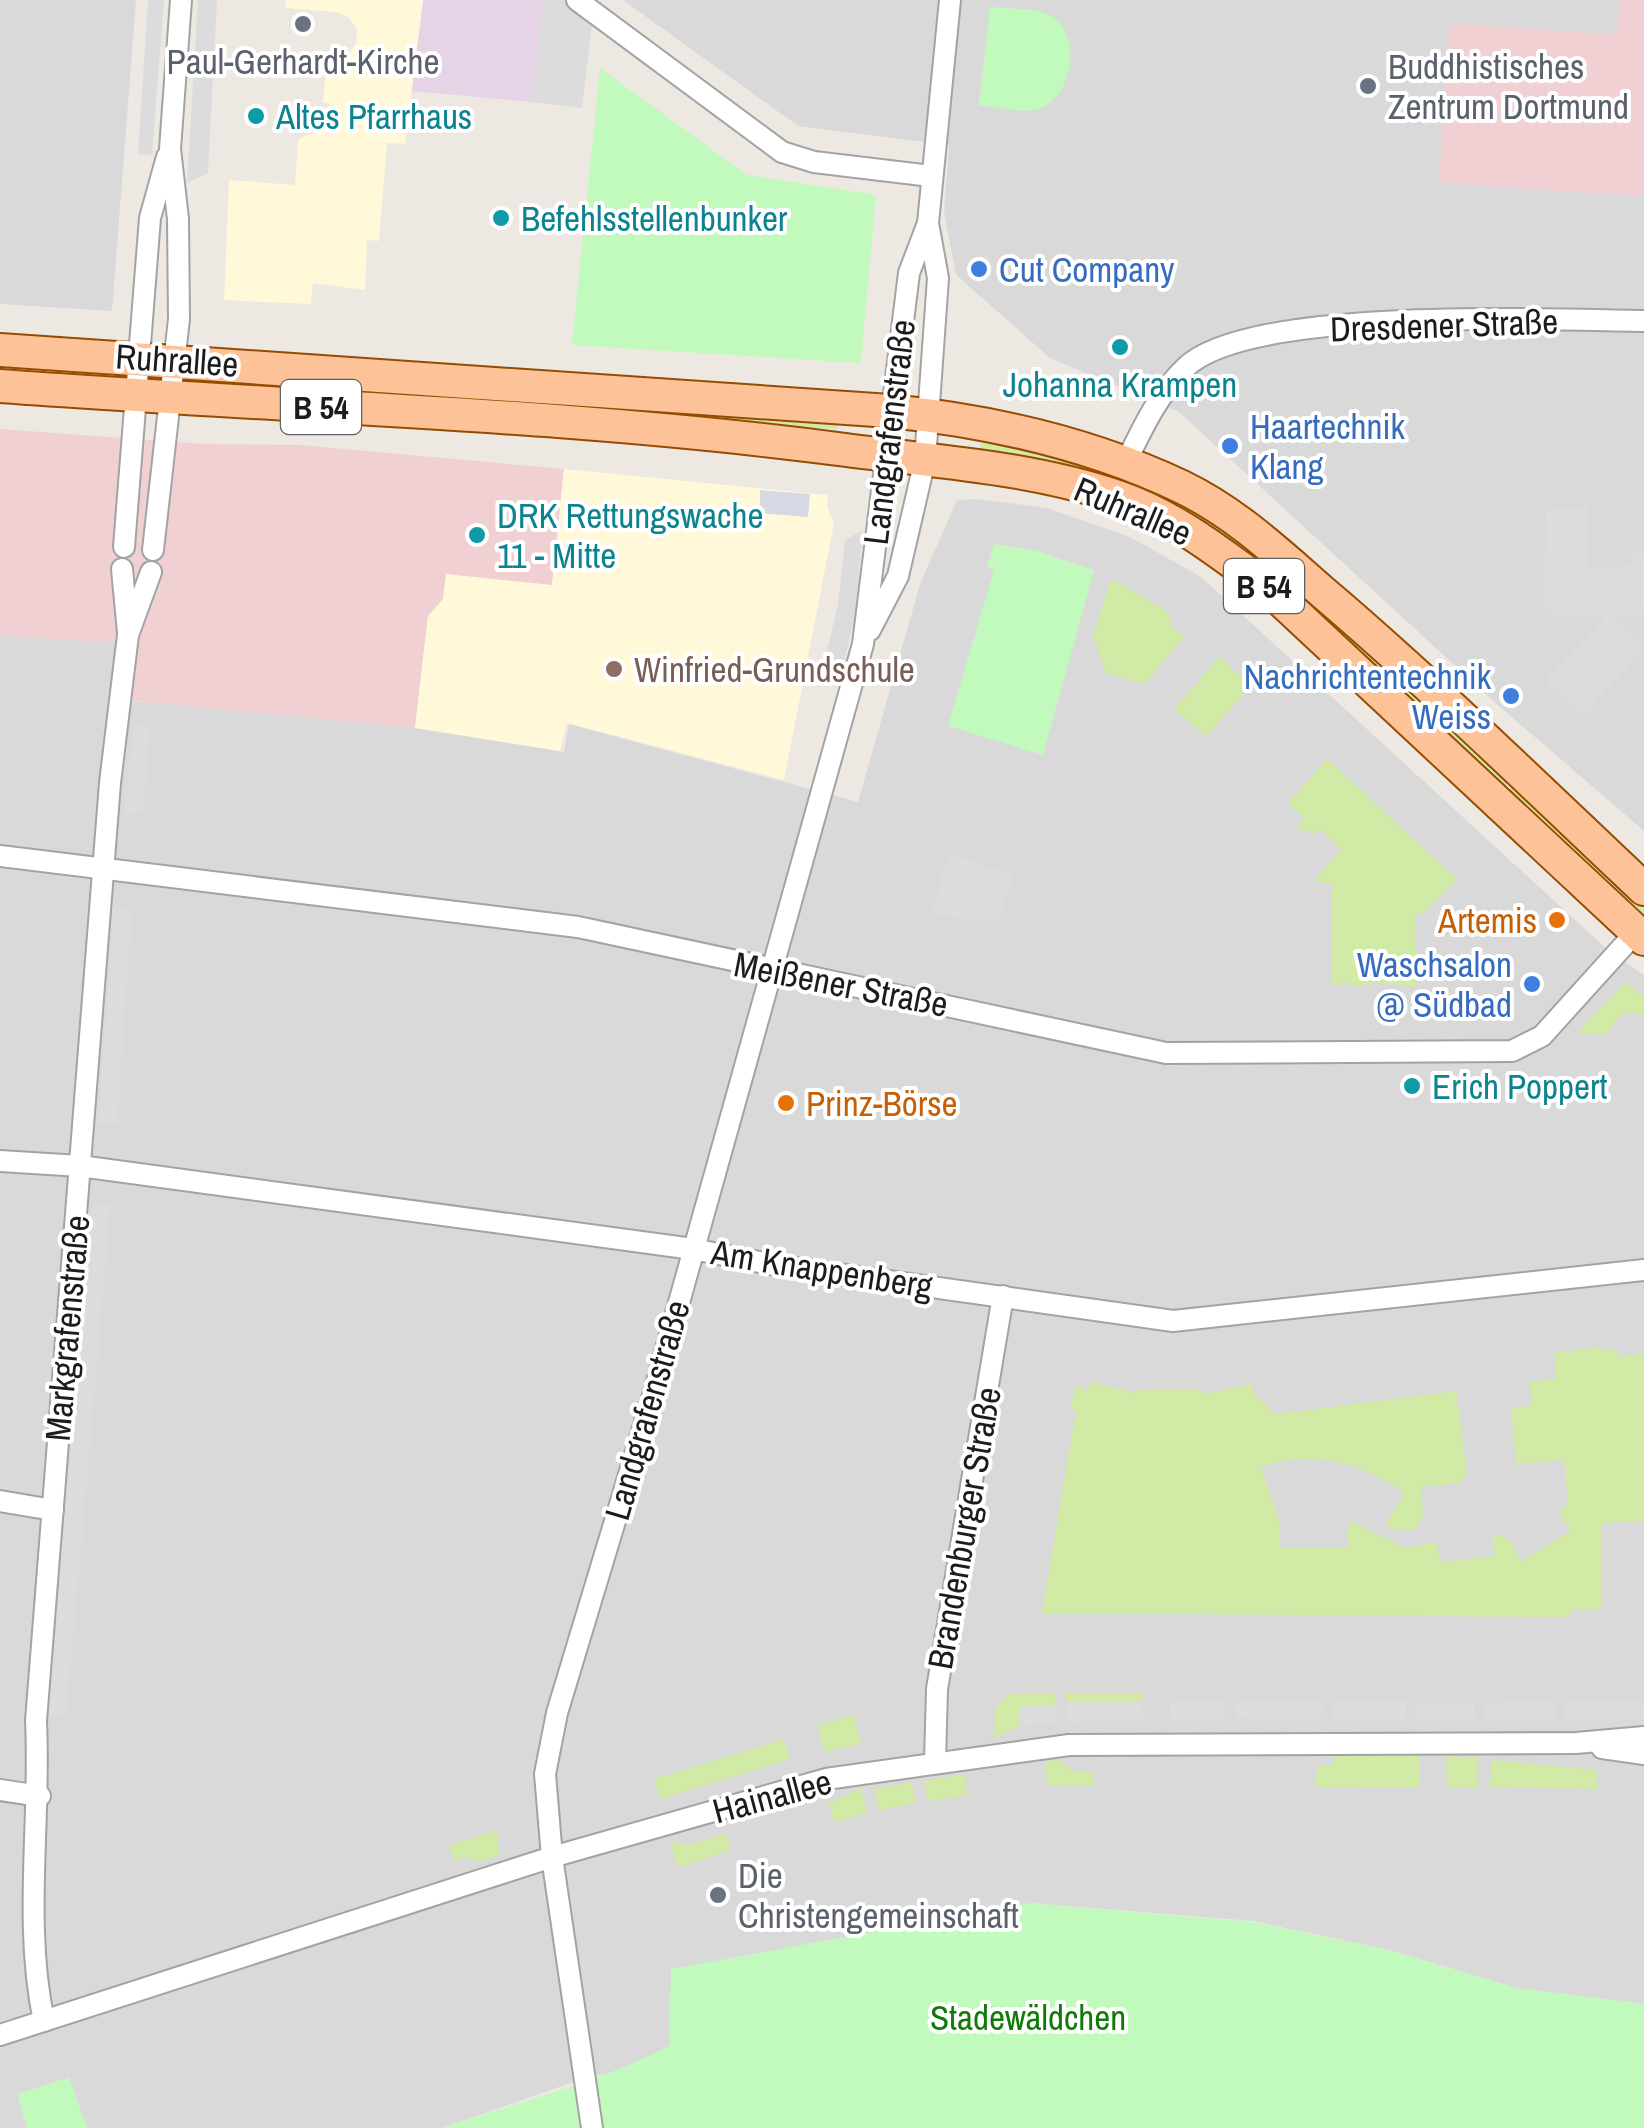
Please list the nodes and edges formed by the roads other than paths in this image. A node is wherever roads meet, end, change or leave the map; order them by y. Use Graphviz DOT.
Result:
graph roads {
  1 [pos="181,0"];
  2 [pos="577,0"];
  3 [pos="950,0"];
  4 [pos="170,149"];
  5 [pos="931,176"];
  6 [pos="928,223"];
  7 [pos="1644,321"];
  8 [pos="0,350"];
  9 [pos="138,357"];
  10 [pos="176,359"];
  11 [pos="474,379"];
  12 [pos="0,386"];
  13 [pos="136,396"];
  14 [pos="169,398"];
  15 [pos="890,410"];
  16 [pos="931,414"];
  17 [pos="472,417"];
  18 [pos="885,455"];
  19 [pos="926,460"];
  20 [pos="1125,464"];
  21 [pos="124,547"];
  22 [pos="152,550"];
  23 [pos="122,569"];
  24 [pos="150,572"];
  25 [pos="128,635"];
  26 [pos="863,644"];
  27 [pos="0,856"];
  28 [pos="101,871"];
  29 [pos="1644,889"];
  30 [pos="1640,935"];
  31 [pos="773,969"];
  32 [pos="0,1161"];
  33 [pos="80,1166"];
  34 [pos="693,1249"];
  35 [pos="1644,1270"];
  36 [pos="1003,1296"];
  37 [pos="0,1501"];
  38 [pos="52,1510"];
  39 [pos="1644,1736"];
  40 [pos="1576,1743"];
  41 [pos="1644,1754"];
  42 [pos="935,1761"];
  43 [pos="0,1790"];
  44 [pos="40,1796"];
  45 [pos="552,1857"];
  46 [pos="44,2021"];
  47 [pos="0,2035"];
  48 [pos="592,2128"];
  1 -- 4 [label="street"];
  2 -- 5 [label="street"];
  3 -- 5 [label="street, Landgrafenstraße"];
  4 -- 9 [label="street"];
  4 -- 10 [label="street"];
  5 -- 6 [label="street, Landgrafenstraße"];
  6 -- 15 [label="street, Landgrafenstraße"];
  6 -- 16 [label="street, Landgrafenstraße"];
  7 -- 20 [label="street, Dresdener Straße"];
  8 -- 9 [label="main road, Ruhrallee / B 54"];
  9 -- 10 [label="main road, Ruhrallee / B 54"];
  9 -- 13 [label="street"];
  10 -- 11 [label="main road, Ruhrallee / B 54"];
  10 -- 14 [label="street"];
  11 -- 15 [label="main road, Ruhrallee / B 54"];
  11 -- 17 [label="main road"];
  12 -- 13 [label="main road, Ruhrallee / B 54"];
  13 -- 14 [label="main road, Ruhrallee / B 54"];
  13 -- 21 [label="street"];
  14 -- 17 [label="main road, Ruhrallee / B 54"];
  14 -- 22 [label="street"];
  15 -- 16 [label="main road, Ruhrallee / B 54"];
  15 -- 18 [label="street, Landgrafenstraße"];
  16 -- 19 [label="street, Landgrafenstraße"];
  16 -- 20 [label="main road, Ruhrallee / B 54"];
  17 -- 18 [label="main road, Ruhrallee / B 54"];
  18 -- 19 [label="main road, Ruhrallee / B 54"];
  18 -- 26 [label="street, Landgrafenstraße"];
  19 -- 26 [label="street, Landgrafenstraße"];
  19 -- 30 [label="main road, Ruhrallee / B 54"];
  20 -- 29 [label="main road, Ruhrallee / B 54"];
  23 -- 25 [label="street, Markgrafenstraße"];
  24 -- 25 [label="street, Markgrafenstraße"];
  25 -- 28 [label="street, Markgrafenstraße"];
  26 -- 31 [label="street, Landgrafenstraße"];
  27 -- 28 [label="street, Meißener Straße"];
  28 -- 31 [label="street, Meißener Straße"];
  28 -- 33 [label="street, Markgrafenstraße"];
  30 -- 31 [label="street, Meißener Straße"];
  31 -- 34 [label="street, Landgrafenstraße"];
  32 -- 33 [label="street, Am Knappenberg"];
  33 -- 34 [label="street, Am Knappenberg"];
  33 -- 38 [label="street, Markgrafenstraße"];
  34 -- 36 [label="street, Am Knappenberg"];
  34 -- 45 [label="street, Landgrafenstraße"];
  35 -- 36 [label="street, Am Knappenberg"];
  36 -- 42 [label="street, Brandenburger Straße"];
  37 -- 38 [label="street"];
  38 -- 44 [label="street, Markgrafenstraße"];
  39 -- 40 [label="street, Hainallee"];
  40 -- 41 [label="street, Hainallee"];
  40 -- 42 [label="street, Hainallee"];
  42 -- 45 [label="street, Hainallee"];
  43 -- 44 [label="street"];
  44 -- 46 [label="street, Markgrafenstraße"];
  45 -- 46 [label="street, Hainallee"];
  45 -- 48 [label="street, Landgrafenstraße"];
  46 -- 47 [label="street, Hainallee"];
}
